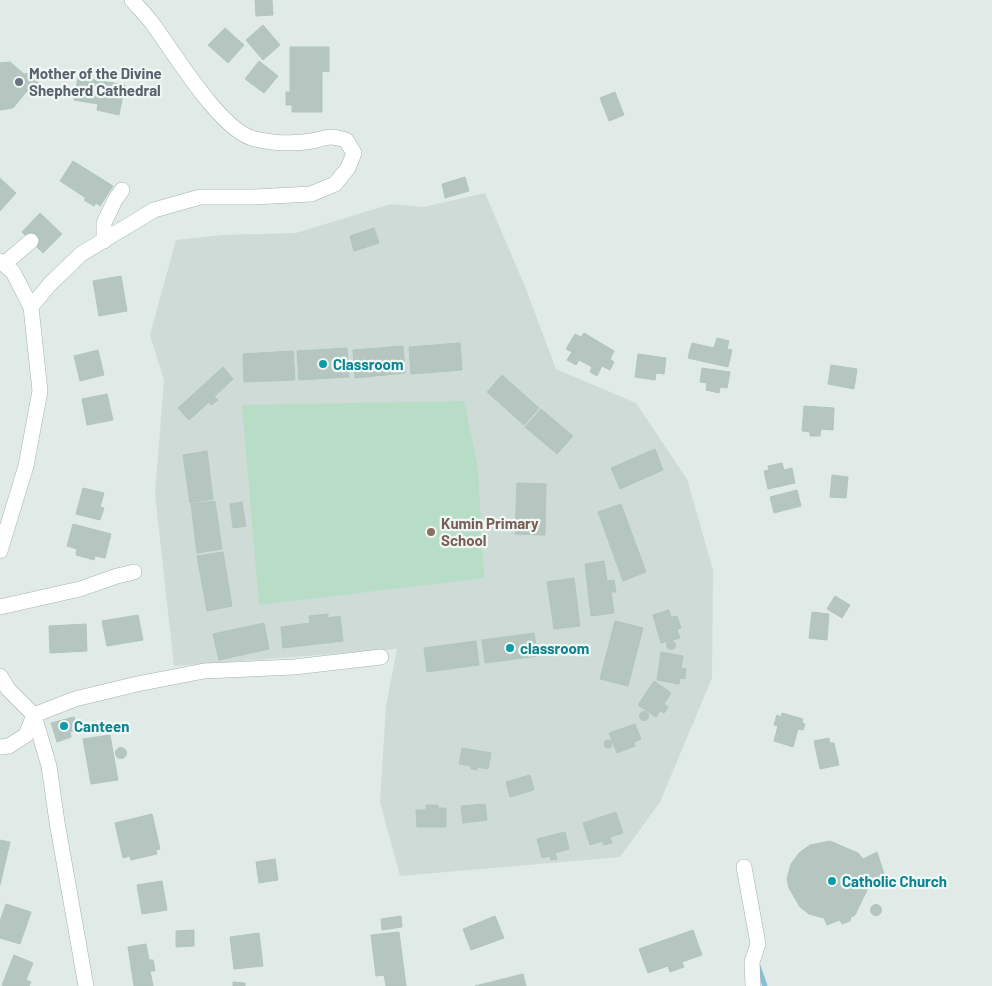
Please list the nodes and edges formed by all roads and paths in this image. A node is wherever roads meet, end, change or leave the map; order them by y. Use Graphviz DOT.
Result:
graph roads {
  1 [pos="132,0"];
  2 [pos="122,190"];
  3 [pos="31,241"];
  4 [pos="104,241"];
  5 [pos="2,263"];
  6 [pos="31,307"];
  7 [pos="0,551"];
  8 [pos="134,572"];
  9 [pos="0,607"];
  10 [pos="381,658"];
  11 [pos="0,676"];
  12 [pos="34,716"];
  13 [pos="0,748"];
  14 [pos="744,867"];
  15 [pos="752,985"];
  16 [pos="86,986"];
  1 -- 4 [label="street"];
  2 -- 4 [label="street"];
  3 -- 5 [label="street"];
  4 -- 6 [label="street"];
  5 -- 6 [label="street"];
  6 -- 7 [label="street"];
  8 -- 9 [label="street"];
  10 -- 12 [label="street"];
  11 -- 12 [label="street"];
  12 -- 13 [label="street"];
  12 -- 16 [label="street"];
  14 -- 15 [label="street"];
}
